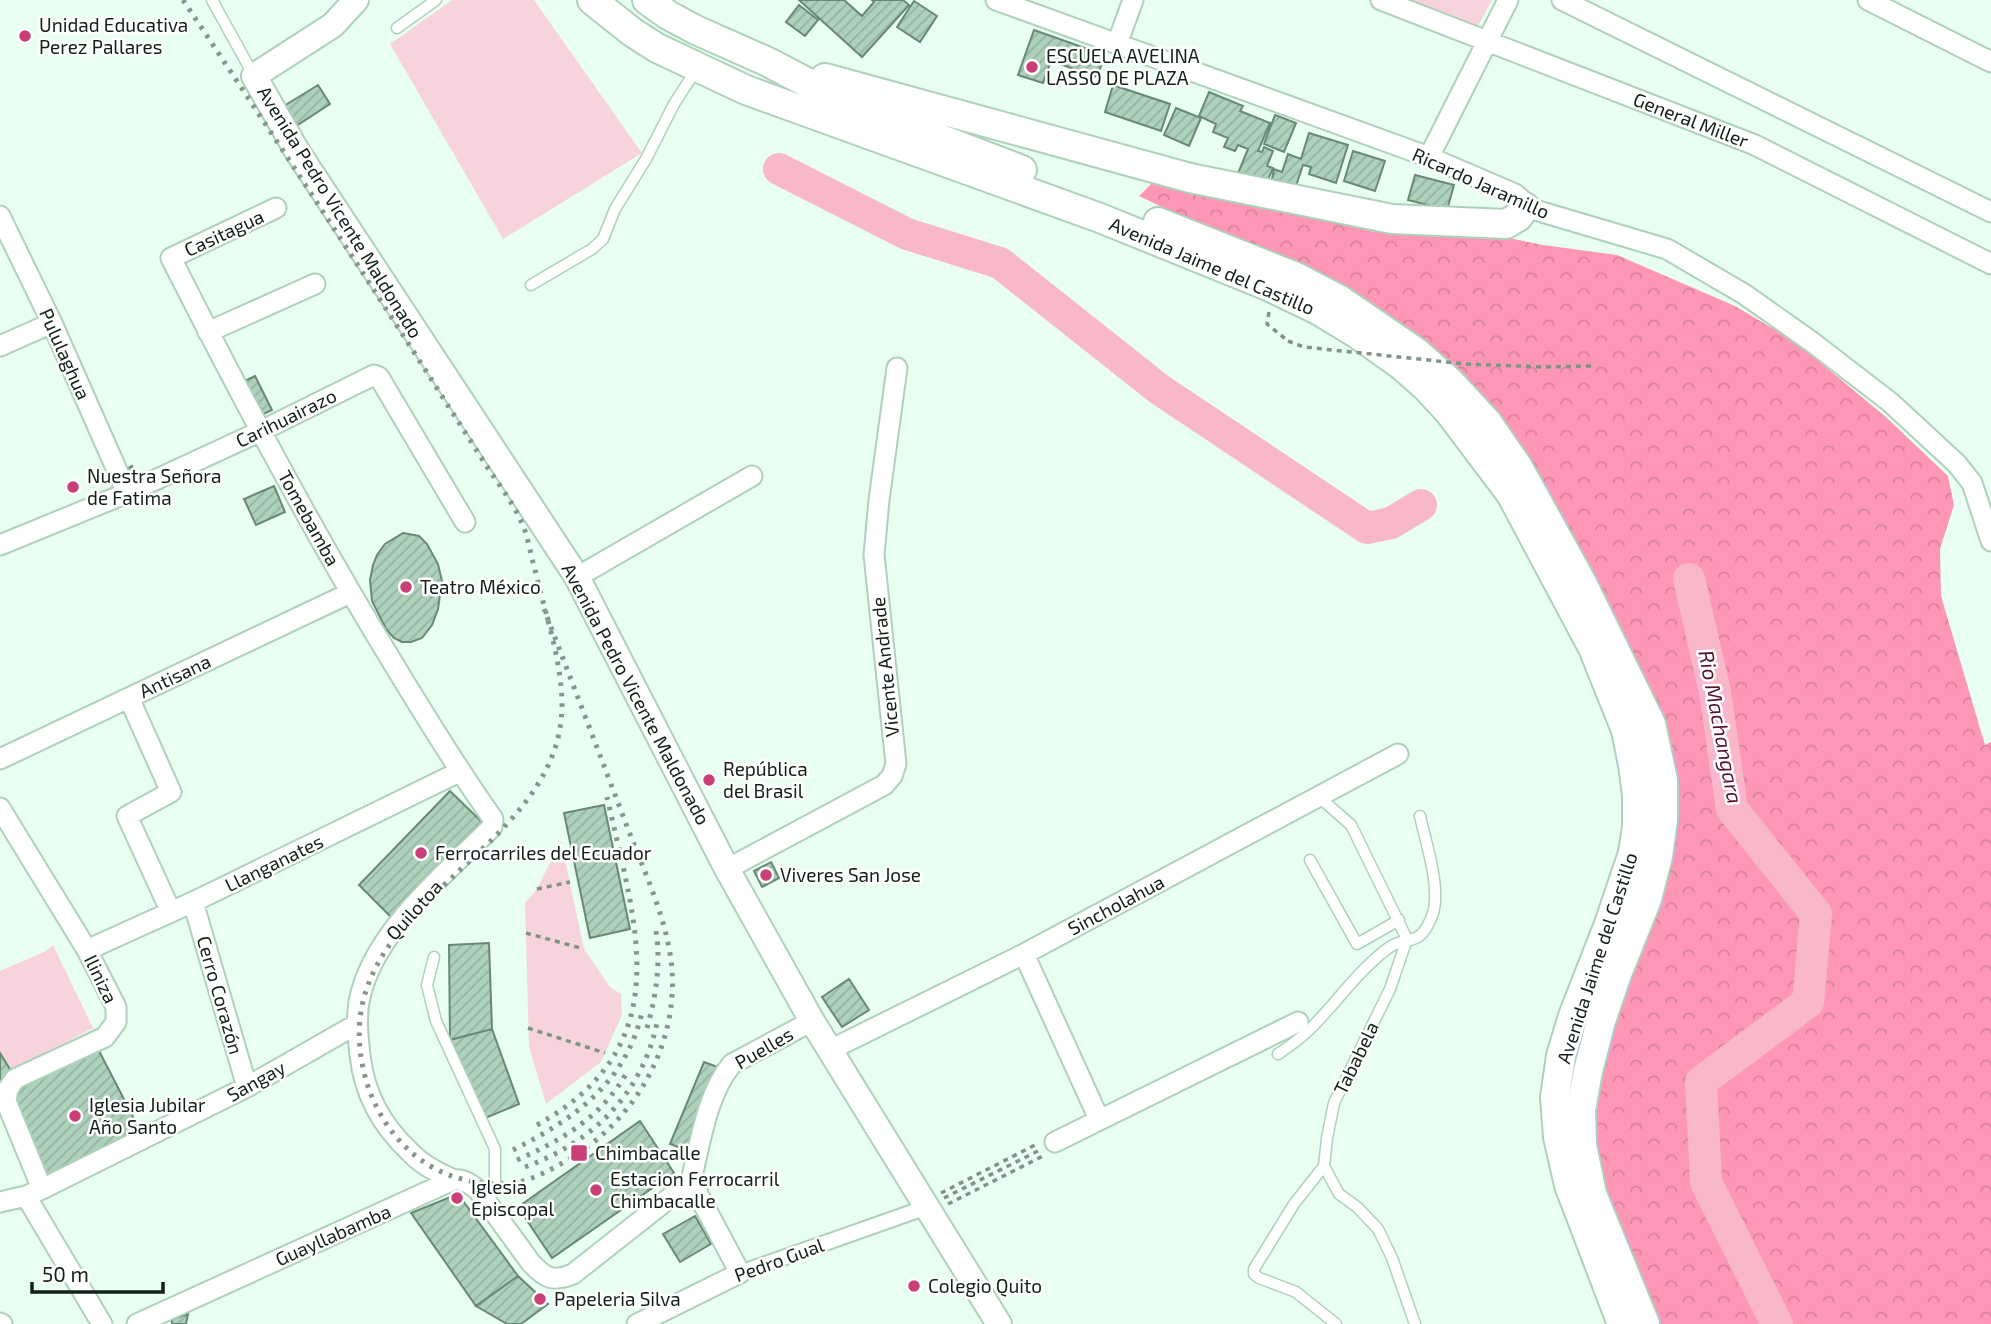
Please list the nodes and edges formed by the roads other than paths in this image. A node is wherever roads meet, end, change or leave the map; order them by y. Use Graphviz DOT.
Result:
graph roads {
  1 [pos="212,0"];
  2 [pos="356,0"];
  3 [pos="436,0"];
  4 [pos="592,0"];
  5 [pos="647,0"];
  6 [pos="996,0"];
  7 [pos="1133,0"];
  8 [pos="1381,0"];
  9 [pos="1508,0"];
  10 [pos="1562,0"];
  11 [pos="1868,0"];
  12 [pos="397,28"];
  13 [pos="1487,40"];
  14 [pos="1117,44"];
  15 [pos="768,62"];
  16 [pos="1991,62"];
  17 [pos="697,68"];
  18 [pos="254,76"];
  19 [pos="1429,157"];
  20 [pos="1525,207"];
  21 [pos="276,208"];
  22 [pos="1991,212"];
  23 [pos="0,216"];
  24 [pos="171,257"];
  25 [pos="1991,264"];
  26 [pos="315,284"];
  27 [pos="531,285"];
  28 [pos="52,323"];
  29 [pos="208,332"];
  30 [pos="0,346"];
  31 [pos="897,368"];
  32 [pos="261,431"];
  33 [pos="752,476"];
  34 [pos="127,493"];
  35 [pos="465,522"];
  36 [pos="1991,541"];
  37 [pos="0,545"];
  38 [pos="577,576"];
  39 [pos="350,593"];
  40 [pos="129,698"];
  41 [pos="1398,754"];
  42 [pos="0,759"];
  43 [pos="459,772"];
  44 [pos="1319,797"];
  45 [pos="0,808"];
  46 [pos="1420,816"];
  47 [pos="1310,860"];
  48 [pos="727,869"];
  49 [pos="193,902"];
  50 [pos="171,912"];
  51 [pos="1399,920"];
  52 [pos="1406,942"];
  53 [pos="87,950"];
  54 [pos="1024,954"];
  55 [pos="434,957"];
  56 [pos="812,1021"];
  57 [pos="1298,1022"];
  58 [pos="357,1024"];
  59 [pos="832,1049"];
  60 [pos="1278,1054"];
  61 [pos="247,1087"];
  62 [pos="1099,1119"];
  63 [pos="1050,1145"];
  64 [pos="1325,1166"];
  65 [pos="453,1180"];
  66 [pos="691,1181"];
  67 [pos="34,1193"];
  68 [pos="0,1202"];
  69 [pos="489,1205"];
  70 [pos="931,1205"];
  71 [pos="740,1273"];
  72 [pos="102,1324"];
  73 [pos="137,1324"];
  74 [pos="637,1324"];
  75 [pos="999,1324"];
  76 [pos="1336,1324"];
  77 [pos="1415,1324"];
  78 [pos="1622,1324"];
  79 [pos="1645,1324"];
  1 -- 18 [label="lane"];
  2 -- 18 [label="street"];
  3 -- 12 [label="lane"];
  4 -- 17 [label="main road, Avenida Jaime del Castillo"];
  5 -- 15 [label="main road, Avenida Jaime del Castillo"];
  6 -- 14 [label="street, Ricardo Jaramillo"];
  7 -- 14 [label="street"];
  8 -- 13 [label="street, General Miller"];
  9 -- 13 [label="street"];
  10 -- 22 [label="street"];
  11 -- 16 [label="street"];
  13 -- 19 [label="street"];
  13 -- 25 [label="street, General Miller"];
  14 -- 19 [label="street, Ricardo Jaramillo"];
  15 -- 20 [label="main road"];
  15 -- 79 [label="main road, Avenida Jaime del Castillo"];
  17 -- 27 [label="lane"];
  17 -- 78 [label="main road, Avenida Jaime del Castillo"];
  18 -- 38 [label="street, Avenida Pedro Vicente Maldonado"];
  19 -- 20 [label="street, Ricardo Jaramillo"];
  20 -- 36 [label="street, Ricardo Jaramillo"];
  21 -- 24 [label="street, Casitagua"];
  23 -- 28 [label="street, Pululaghua"];
  24 -- 29 [label="street, Tomebamba"];
  26 -- 29 [label="street"];
  28 -- 30 [label="street"];
  28 -- 34 [label="street, Pululaghua"];
  29 -- 32 [label="street, Tomebamba"];
  31 -- 48 [label="street, Vicente Andrade"];
  32 -- 34 [label="street, Carihuairazo"];
  32 -- 35 [label="street, Carihuairazo"];
  32 -- 39 [label="street, Tomebamba"];
  33 -- 38 [label="street"];
  34 -- 37 [label="street, Carihuairazo"];
  38 -- 48 [label="street, Avenida Pedro Vicente Maldonado"];
  39 -- 40 [label="street, Antisana"];
  39 -- 43 [label="street, Tomebamba"];
  40 -- 42 [label="street, Antisana"];
  40 -- 50 [label="street"];
  41 -- 44 [label="street, Sincholahua"];
  43 -- 49 [label="street, Llanganates"];
  43 -- 58 [label="street, Quilotoa"];
  44 -- 51 [label="lane"];
  44 -- 54 [label="street, Sincholahua"];
  45 -- 53 [label="street, Iliniza"];
  46 -- 52 [label="lane"];
  47 -- 51 [label="lane"];
  48 -- 56 [label="street, Avenida Pedro Vicente Maldonado"];
  49 -- 50 [label="street, Llanganates"];
  49 -- 61 [label="street, Cerro Corazón"];
  50 -- 53 [label="street, Llanganates"];
  51 -- 52 [label="lane"];
  52 -- 60 [label="lane"];
  52 -- 64 [label="lane, Tababela"];
  53 -- 67 [label="street, Iliniza"];
  54 -- 59 [label="street, Sincholahua"];
  54 -- 62 [label="street"];
  55 -- 69 [label="lane"];
  56 -- 59 [label="street, Avenida Pedro Vicente Maldonado"];
  56 -- 66 [label="street, Puelles"];
  57 -- 62 [label="street"];
  58 -- 61 [label="street, Sangay"];
  58 -- 65 [label="street, Quilotoa"];
  59 -- 70 [label="street, Avenida Pedro Vicente Maldonado"];
  61 -- 67 [label="street, Sangay"];
  62 -- 63 [label="street"];
  64 -- 76 [label="lane"];
  64 -- 77 [label="lane"];
  65 -- 69 [label="street, Quilotoa"];
  65 -- 73 [label="street, Guayllabamba"];
  66 -- 69 [label="street, Quilotoa"];
  66 -- 71 [label="street"];
  67 -- 68 [label="street, Sangay"];
  67 -- 72 [label="street, Iliniza"];
  70 -- 71 [label="street, Pedro Gual"];
  70 -- 75 [label="street, Avenida Pedro Vicente Maldonado"];
  71 -- 74 [label="street, Pedro Gual"];
}
